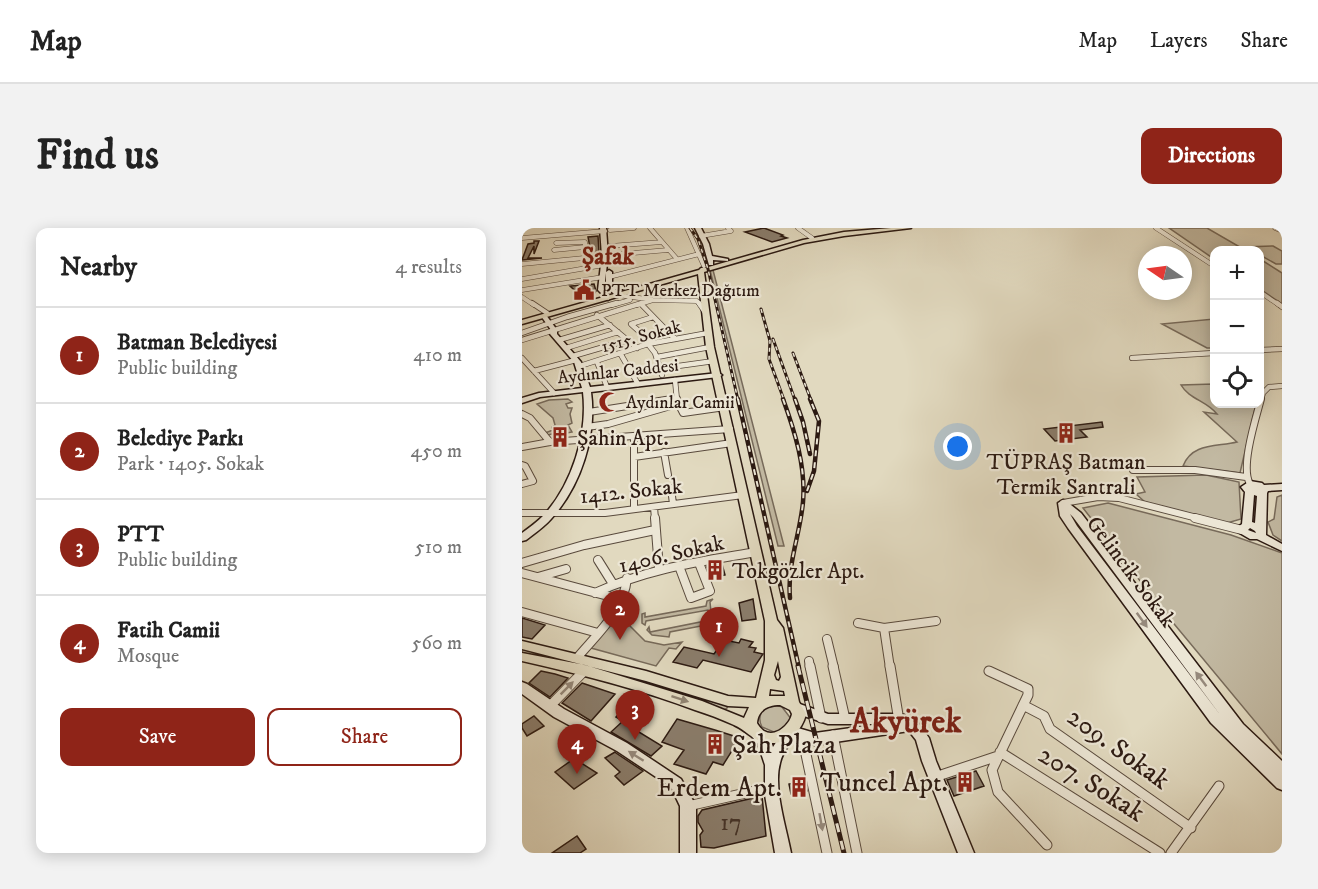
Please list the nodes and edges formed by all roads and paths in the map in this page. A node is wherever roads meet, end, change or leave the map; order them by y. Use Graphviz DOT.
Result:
graph roads {
  1 [pos="556,228"];
  2 [pos="634,228"];
  3 [pos="650,228"];
  4 [pos="687,228"];
  5 [pos="698,228"];
  6 [pos="728,228"];
  7 [pos="798,228"];
  8 [pos="884,228"];
  9 [pos="908,228"];
  10 [pos="1158,228"];
  11 [pos="1275,228"];
  12 [pos="607,229"];
  13 [pos="1282,231"];
  14 [pos="558,235"];
  15 [pos="701,236"];
  16 [pos="522,238"];
  17 [pos="812,238"];
  18 [pos="662,242"];
  19 [pos="556,243"];
  20 [pos="610,246"];
  21 [pos="775,248"];
  22 [pos="554,250"];
  23 [pos="668,250"];
  24 [pos="648,252"];
  25 [pos="699,254"];
  26 [pos="607,256"];
  27 [pos="676,260"];
  28 [pos="726,260"];
  29 [pos="548,261"];
  30 [pos="711,261"];
  31 [pos="1210,262"];
  32 [pos="522,264"];
  33 [pos="604,265"];
  34 [pos="649,267"];
  35 [pos="703,270"];
  36 [pos="693,271"];
  37 [pos="546,277"];
  38 [pos="606,277"];
  39 [pos="522,279"];
  40 [pos="555,285"];
  41 [pos="630,287"];
  42 [pos="522,290"];
  43 [pos="609,293"];
  44 [pos="705,296"];
  45 [pos="522,297"];
  46 [pos="1264,297"];
  47 [pos="636,298"];
  48 [pos="528,300"];
  49 [pos="630,300"];
  50 [pos="653,300"];
  51 [pos="681,301"];
  52 [pos="697,301"];
  53 [pos="522,302"];
  54 [pos="642,305"];
  55 [pos="1282,308"];
  56 [pos="592,310"];
  57 [pos="706,314"];
  58 [pos="599,316"];
  59 [pos="653,317"];
  60 [pos="522,321"];
  61 [pos="548,321"];
  62 [pos="610,325"];
  63 [pos="618,332"];
  64 [pos="522,333"];
  65 [pos="708,333"];
  66 [pos="675,339"];
  67 [pos="522,340"];
  68 [pos="559,340"];
  69 [pos="628,340"];
  70 [pos="650,344"];
  71 [pos="711,347"];
  72 [pos="566,348"];
  73 [pos="637,348"];
  74 [pos="1282,349"];
  75 [pos="1264,350"];
  76 [pos="1210,353"];
  77 [pos="620,354"];
  78 [pos="657,357"];
  79 [pos="522,358"];
  80 [pos="1132,358"];
  81 [pos="576,361"];
  82 [pos="714,361"];
  83 [pos="597,362"];
  84 [pos="678,366"];
  85 [pos="534,371"];
  86 [pos="663,375"];
  87 [pos="717,375"];
  88 [pos="675,380"];
  89 [pos="638,384"];
  90 [pos="1282,386"];
  91 [pos="607,387"];
  92 [pos="588,389"];
  93 [pos="554,393"];
  94 [pos="677,398"];
  95 [pos="522,401"];
  96 [pos="677,405"];
  97 [pos="725,407"];
  98 [pos="589,412"];
  99 [pos="522,414"];
  100 [pos="587,427"];
  101 [pos="730,429"];
  102 [pos="634,436"];
  103 [pos="585,440"];
  104 [pos="550,442"];
  105 [pos="732,443"];
  106 [pos="522,447"];
  107 [pos="664,452"];
  108 [pos="634,457"];
  109 [pos="522,465"];
  110 [pos="1133,470"];
  111 [pos="668,475"];
  112 [pos="522,484"];
  113 [pos="1249,484"];
  114 [pos="1282,487"];
  115 [pos="671,488"];
  116 [pos="1262,490"];
  117 [pos="743,495"];
  118 [pos="1064,503"];
  119 [pos="673,504"];
  120 [pos="654,507"];
  121 [pos="634,509"];
  122 [pos="522,513"];
  123 [pos="549,516"];
  124 [pos="1245,528"];
  125 [pos="655,530"];
  126 [pos="1260,532"];
  127 [pos="522,538"];
  128 [pos="1282,548"];
  129 [pos="756,552"];
  130 [pos="598,560"];
  131 [pos="522,563"];
  132 [pos="699,563"];
  133 [pos="679,566"];
  134 [pos="566,569"];
  135 [pos="659,569"];
  136 [pos="522,573"];
  137 [pos="538,577"];
  138 [pos="627,578"];
  139 [pos="613,584"];
  140 [pos="595,593"];
  141 [pos="623,600"];
  142 [pos="523,613"];
  143 [pos="771,621"];
  144 [pos="936,621"];
  145 [pos="858,623"];
  146 [pos="884,628"];
  147 [pos="598,633"];
  148 [pos="827,639"];
  149 [pos="522,645"];
  150 [pos="522,657"];
  151 [pos="577,658"];
  152 [pos="809,661"];
  153 [pos="585,670"];
  154 [pos="989,671"];
  155 [pos="768,675"];
  156 [pos="787,676"];
  157 [pos="522,687"];
  158 [pos="728,701"];
  159 [pos="763,703"];
  160 [pos="1023,705"];
  161 [pos="550,706"];
  162 [pos="795,706"];
  163 [pos="717,712"];
  164 [pos="1221,715"];
  165 [pos="821,718"];
  166 [pos="845,719"];
  167 [pos="904,724"];
  168 [pos="791,731"];
  169 [pos="757,734"];
  170 [pos="832,735"];
  171 [pos="999,754"];
  172 [pos="772,766"];
  173 [pos="1282,770"];
  174 [pos="935,777"];
  175 [pos="1282,784"];
  176 [pos="1219,786"];
  177 [pos="772,787"];
  178 [pos="688,806"];
  179 [pos="1191,828"];
  180 [pos="1047,845"];
  181 [pos="688,853"];
  182 [pos="783,853"];
  183 [pos="827,853"];
  184 [pos="857,853"];
  185 [pos="966,853"];
  186 [pos="1161,853"];
  187 [pos="1171,853"];
  1 -- 14 [label="street"];
  2 -- 12 [label="street"];
  3 -- 18 [label="street"];
  4 -- 25 [label="street"];
  5 -- 15 [label="street"];
  6 -- 15 [label="street"];
  7 -- 17 [label="street"];
  8 -- 17 [label="main road"];
  9 -- 21 [label="main road"];
  10 -- 31 [label="street"];
  11 -- 13 [label="street"];
  12 -- 14 [label="street"];
  12 -- 20 [label="street"];
  12 -- 26 [label="street"];
  14 -- 16 [label="street"];
  14 -- 19 [label="street"];
  15 -- 30 [label="street"];
  17 -- 21 [label="main road"];
  18 -- 20 [label="street"];
  18 -- 23 [label="street"];
  19 -- 22 [label="street"];
  19 -- 22 [label="street"];
  20 -- 26 [label="street"];
  21 -- 28 [label="main road"];
  21 -- 35 [label="main road"];
  22 -- 29 [label="street"];
  23 -- 24 [label="street"];
  23 -- 27 [label="street"];
  24 -- 26 [label="street"];
  24 -- 34 [label="street"];
  25 -- 27 [label="street"];
  25 -- 35 [label="street"];
  26 -- 29 [label="street"];
  26 -- 33 [label="street"];
  26 -- 38 [label="street"];
  27 -- 34 [label="street"];
  28 -- 30 [label="street"];
  29 -- 32 [label="street"];
  29 -- 37 [label="street"];
  30 -- 35 [label="main road"];
  33 -- 37 [label="street"];
  33 -- 38 [label="street"];
  34 -- 38 [label="street"];
  35 -- 36 [label="main road"];
  35 -- 44 [label="main road"];
  36 -- 41 [label="main road"];
  36 -- 43 [label="main road"];
  37 -- 39 [label="street"];
  37 -- 40 [label="street"];
  38 -- 40 [label="street"];
  38 -- 43 [label="street"];
  40 -- 42 [label="street"];
  41 -- 43 [label="street"];
  43 -- 47 [label="street"];
  43 -- 47 [label="street"];
  43 -- 61 [label="main road"];
  43 -- 61 [label="main road"];
  44 -- 51 [label="street"];
  44 -- 52 [label="street"];
  44 -- 57 [label="main road"];
  45 -- 48 [label="street"];
  46 -- 55 [label="street"];
  47 -- 50 [label="street"];
  48 -- 53 [label="street"];
  48 -- 61 [label="street"];
  49 -- 56 [label="street"];
  50 -- 51 [label="street"];
  50 -- 54 [label="street"];
  51 -- 52 [label="street"];
  52 -- 57 [label="street"];
  54 -- 58 [label="street"];
  54 -- 59 [label="street"];
  56 -- 58 [label="street"];
  56 -- 61 [label="street"];
  57 -- 65 [label="main road"];
  58 -- 61 [label="street"];
  58 -- 62 [label="street"];
  59 -- 66 [label="street"];
  59 -- 70 [label="street"];
  60 -- 61 [label="main road"];
  61 -- 64 [label="street"];
  61 -- 67 [label="street"];
  61 -- 68 [label="street"];
  62 -- 63 [label="street"];
  62 -- 68 [label="street"];
  63 -- 69 [label="street"];
  63 -- 72 [label="street"];
  65 -- 66 [label="street, 1515. Sokak"];
  65 -- 71 [label="main road"];
  66 -- 70 [label="street, 1515. Sokak"];
  68 -- 72 [label="street"];
  69 -- 73 [label="street"];
  69 -- 81 [label="street"];
  70 -- 73 [label="street, 1515. Sokak"];
  70 -- 78 [label="street"];
  71 -- 78 [label="street"];
  71 -- 82 [label="main road"];
  72 -- 81 [label="street"];
  73 -- 77 [label="street, 1515. Sokak"];
  74 -- 75 [label="street"];
  76 -- 80 [label="street"];
  77 -- 83 [label="street, 1515. Sokak"];
  77 -- 89 [label="street"];
  78 -- 86 [label="street"];
  79 -- 85 [label="street"];
  81 -- 83 [label="street, 1515. Sokak"];
  81 -- 85 [label="street"];
  81 -- 92 [label="street"];
  82 -- 84 [label="street"];
  82 -- 87 [label="main road"];
  83 -- 91 [label="street"];
  85 -- 93 [label="street"];
  87 -- 88 [label="street, Aydınlar Caddesi"];
  87 -- 97 [label="main road"];
  88 -- 89 [label="street, Aydınlar Caddesi"];
  88 -- 94 [label="street"];
  89 -- 91 [label="street, Aydınlar Caddesi"];
  90 -- 113 [label="street"];
  91 -- 92 [label="street, Aydınlar Caddesi"];
  92 -- 93 [label="street, Aydınlar Caddesi"];
  92 -- 98 [label="street"];
  93 -- 95 [label="street, Aydınlar Caddesi"];
  94 -- 96 [label="street"];
  94 -- 98 [label="street"];
  96 -- 97 [label="street"];
  96 -- 100 [label="street"];
  97 -- 101 [label="main road"];
  98 -- 100 [label="street"];
  99 -- 104 [label="street"];
  100 -- 103 [label="street"];
  101 -- 102 [label="street"];
  101 -- 105 [label="main road"];
  102 -- 103 [label="street"];
  102 -- 108 [label="street"];
  103 -- 104 [label="street"];
  103 -- 123 [label="street"];
  104 -- 106 [label="street"];
  105 -- 107 [label="street"];
  105 -- 117 [label="main road"];
  107 -- 108 [label="street"];
  107 -- 111 [label="street"];
  108 -- 121 [label="street"];
  109 -- 112 [label="street"];
  110 -- 113 [label="street"];
  113 -- 116 [label="street"];
  113 -- 124 [label="street"];
  114 -- 116 [label="street"];
  115 -- 119 [label="street"];
  116 -- 126 [label="street"];
  117 -- 119 [label="street, 1412. Sokak"];
  117 -- 129 [label="main road"];
  118 -- 124 [label="street"];
  118 -- 164 [label="street, Gelincik Sokak"];
  119 -- 120 [label="street, 1412. Sokak"];
  120 -- 121 [label="street, 1412. Sokak"];
  120 -- 125 [label="street"];
  121 -- 123 [label="street, 1412. Sokak"];
  122 -- 123 [label="street, 1412. Sokak"];
  123 -- 127 [label="street"];
  124 -- 126 [label="street"];
  125 -- 131 [label="street"];
  125 -- 135 [label="street"];
  126 -- 128 [label="street"];
  129 -- 132 [label="street, 1406. Sokak"];
  129 -- 143 [label="main road"];
  130 -- 139 [label="street"];
  132 -- 133 [label="street, 1406. Sokak"];
  132 -- 133 [label="street"];
  133 -- 135 [label="street, 1406. Sokak"];
  134 -- 137 [label="street"];
  135 -- 138 [label="street, 1406. Sokak"];
  136 -- 137 [label="street"];
  137 -- 140 [label="street"];
  138 -- 139 [label="street, 1406. Sokak"];
  138 -- 141 [label="street"];
  139 -- 140 [label="street, 1406. Sokak"];
  140 -- 141 [label="street"];
  141 -- 147 [label="street"];
  142 -- 147 [label="street"];
  143 -- 155 [label="main road"];
  143 -- 156 [label="main road"];
  144 -- 146 [label="street"];
  145 -- 146 [label="street"];
  146 -- 167 [label="street"];
  147 -- 151 [label="street"];
  148 -- 166 [label="street"];
  149 -- 151 [label="main road"];
  150 -- 153 [label="main road"];
  151 -- 158 [label="main road"];
  152 -- 165 [label="street"];
  161 -- 153 [label="street, one-way"];
  153 -- 163 [label="main road, one-way"];
  154 -- 160 [label="street"];
  155 -- 156 [label="main road"];
  155 -- 158 [label="main road"];
  155 -- 159 [label="main road"];
  156 -- 162 [label="main road"];
  157 -- 161 [label="street"];
  158 -- 159 [label="main road"];
  158 -- 163 [label="main road"];
  159 -- 162 [label="main road"];
  159 -- 169 [label="main road"];
  160 -- 171 [label="street"];
  160 -- 179 [label="street, 209. Sokak"];
  178 -- 161 [label="street, one-way"];
  162 -- 165 [label="street"];
  162 -- 168 [label="main road"];
  163 -- 169 [label="main road"];
  164 -- 173 [label="street, Gelincik Sokak"];
  164 -- 175 [label="street, Gelincik Sokak"];
  165 -- 166 [label="street"];
  166 -- 167 [label="street"];
  167 -- 170 [label="street"];
  167 -- 174 [label="street"];
  168 -- 169 [label="main road"];
  168 -- 170 [label="street"];
  168 -- 172 [label="street"];
  168 -- 183 [label="street, one-way"];
  169 -- 172 [label="street"];
  170 -- 184 [label="street"];
  171 -- 174 [label="street"];
  171 -- 180 [label="street"];
  171 -- 186 [label="street, 207. Sokak"];
  172 -- 177 [label="street"];
  174 -- 185 [label="street"];
  176 -- 179 [label="street"];
  177 -- 178 [label="street"];
  177 -- 182 [label="street"];
  178 -- 181 [label="street"];
  179 -- 187 [label="street"];
}
